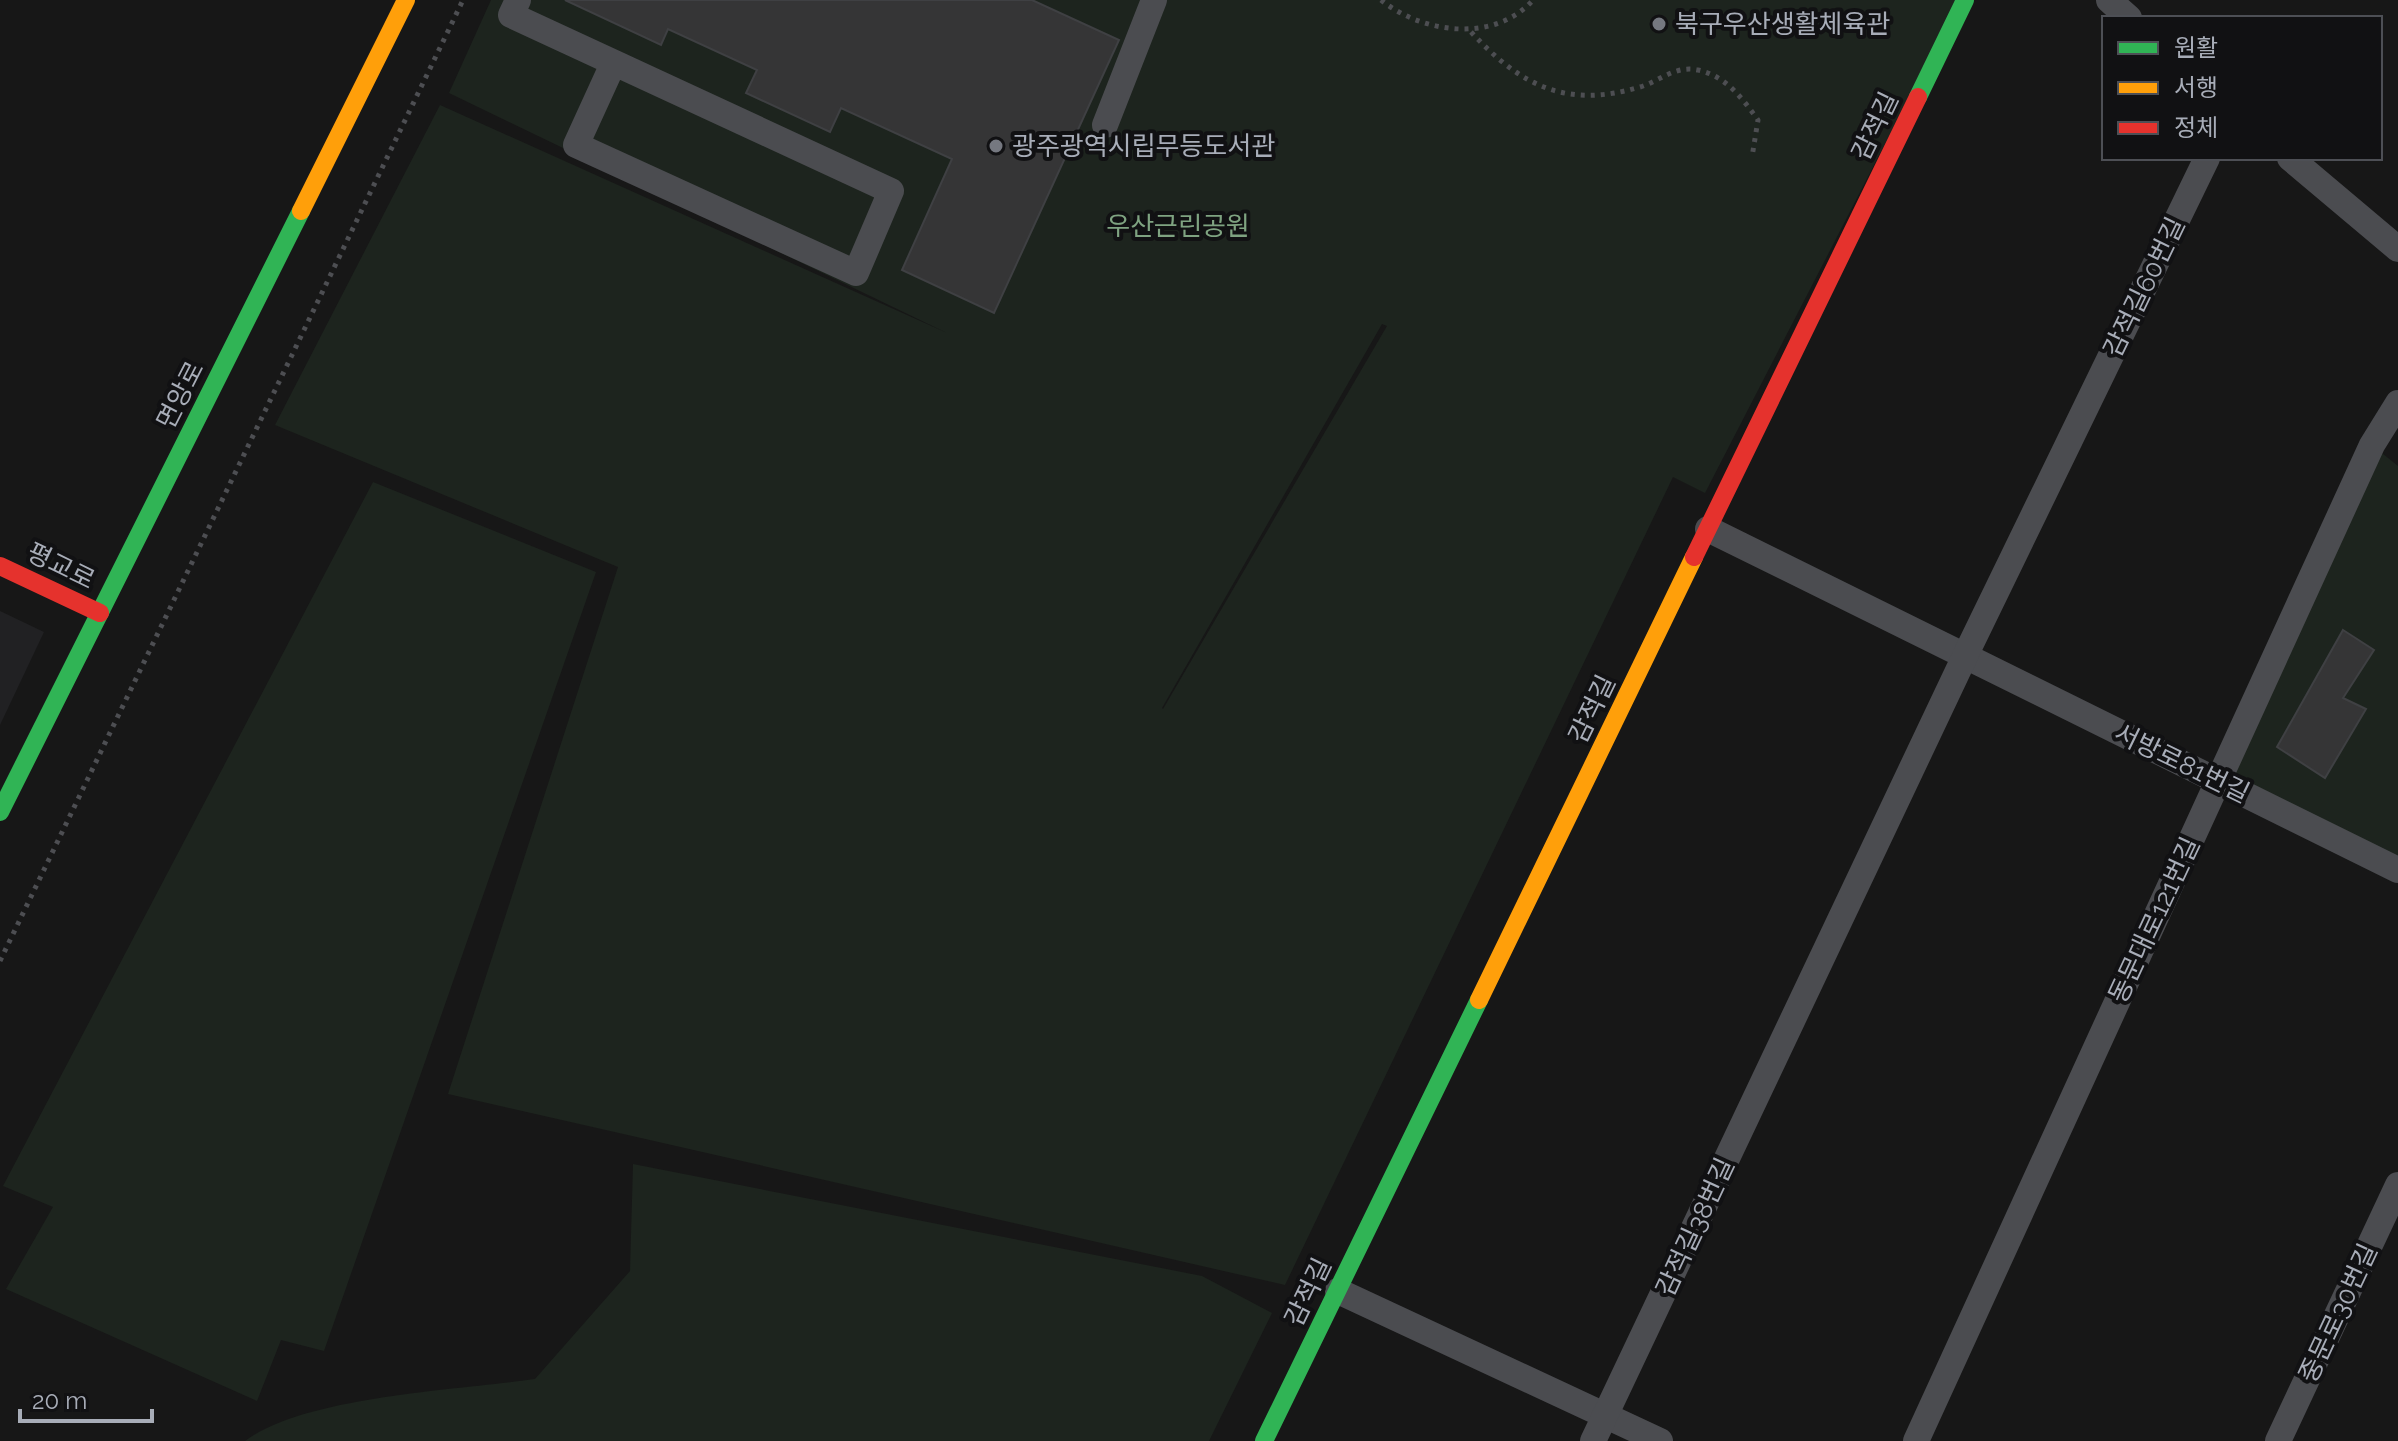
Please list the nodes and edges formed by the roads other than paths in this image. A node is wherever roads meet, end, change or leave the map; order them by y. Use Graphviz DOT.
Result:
graph roads {
  1 [pos="406,0"];
  2 [pos="518,0"];
  3 [pos="1154,0"];
  4 [pos="1965,0"];
  5 [pos="2109,0"];
  6 [pos="2127,16"];
  7 [pos="613,64"];
  8 [pos="1105,125"];
  9 [pos="2206,160"];
  10 [pos="2292,160"];
  11 [pos="2398,249"];
  12 [pos="2398,403"];
  13 [pos="1708,529"];
  14 [pos="0,566"];
  15 [pos="100,613"];
  16 [pos="1965,656"];
  17 [pos="2218,781"];
  18 [pos="0,812"];
  19 [pos="2398,870"];
  20 [pos="2398,1185"];
  21 [pos="1338,1291"];
  22 [pos="1605,1416"];
  23 [pos="1264,1441"];
  24 [pos="1593,1441"];
  25 [pos="1660,1441"];
  26 [pos="1916,1441"];
  27 [pos="2278,1441"];
  1 -- 15 [label="street, 면앙로"];
  2 -- 7 [label="lane"];
  3 -- 8 [label="lane"];
  4 -- 13 [label="street, 감적길"];
  5 -- 6 [label="lane"];
  7 -- 7 [label="lane"];
  9 -- 16 [label="lane, 감적길60번길"];
  10 -- 11 [label="lane"];
  12 -- 17 [label="lane, 동문대로121번길"];
  13 -- 16 [label="lane, 서방로81번길"];
  13 -- 21 [label="street, 감적길"];
  14 -- 15 [label="street, 평교로"];
  15 -- 18 [label="street, 면앙로"];
  16 -- 17 [label="lane, 서방로81번길"];
  16 -- 22 [label="lane, 감적길38번길"];
  17 -- 19 [label="lane, 서방로81번길"];
  17 -- 26 [label="lane, 동문대로121번길"];
  20 -- 27 [label="lane, 중문로30번길"];
  21 -- 22 [label="lane"];
  21 -- 23 [label="street, 감적길"];
  22 -- 24 [label="lane, 감적길38번길"];
  22 -- 25 [label="lane"];
}
